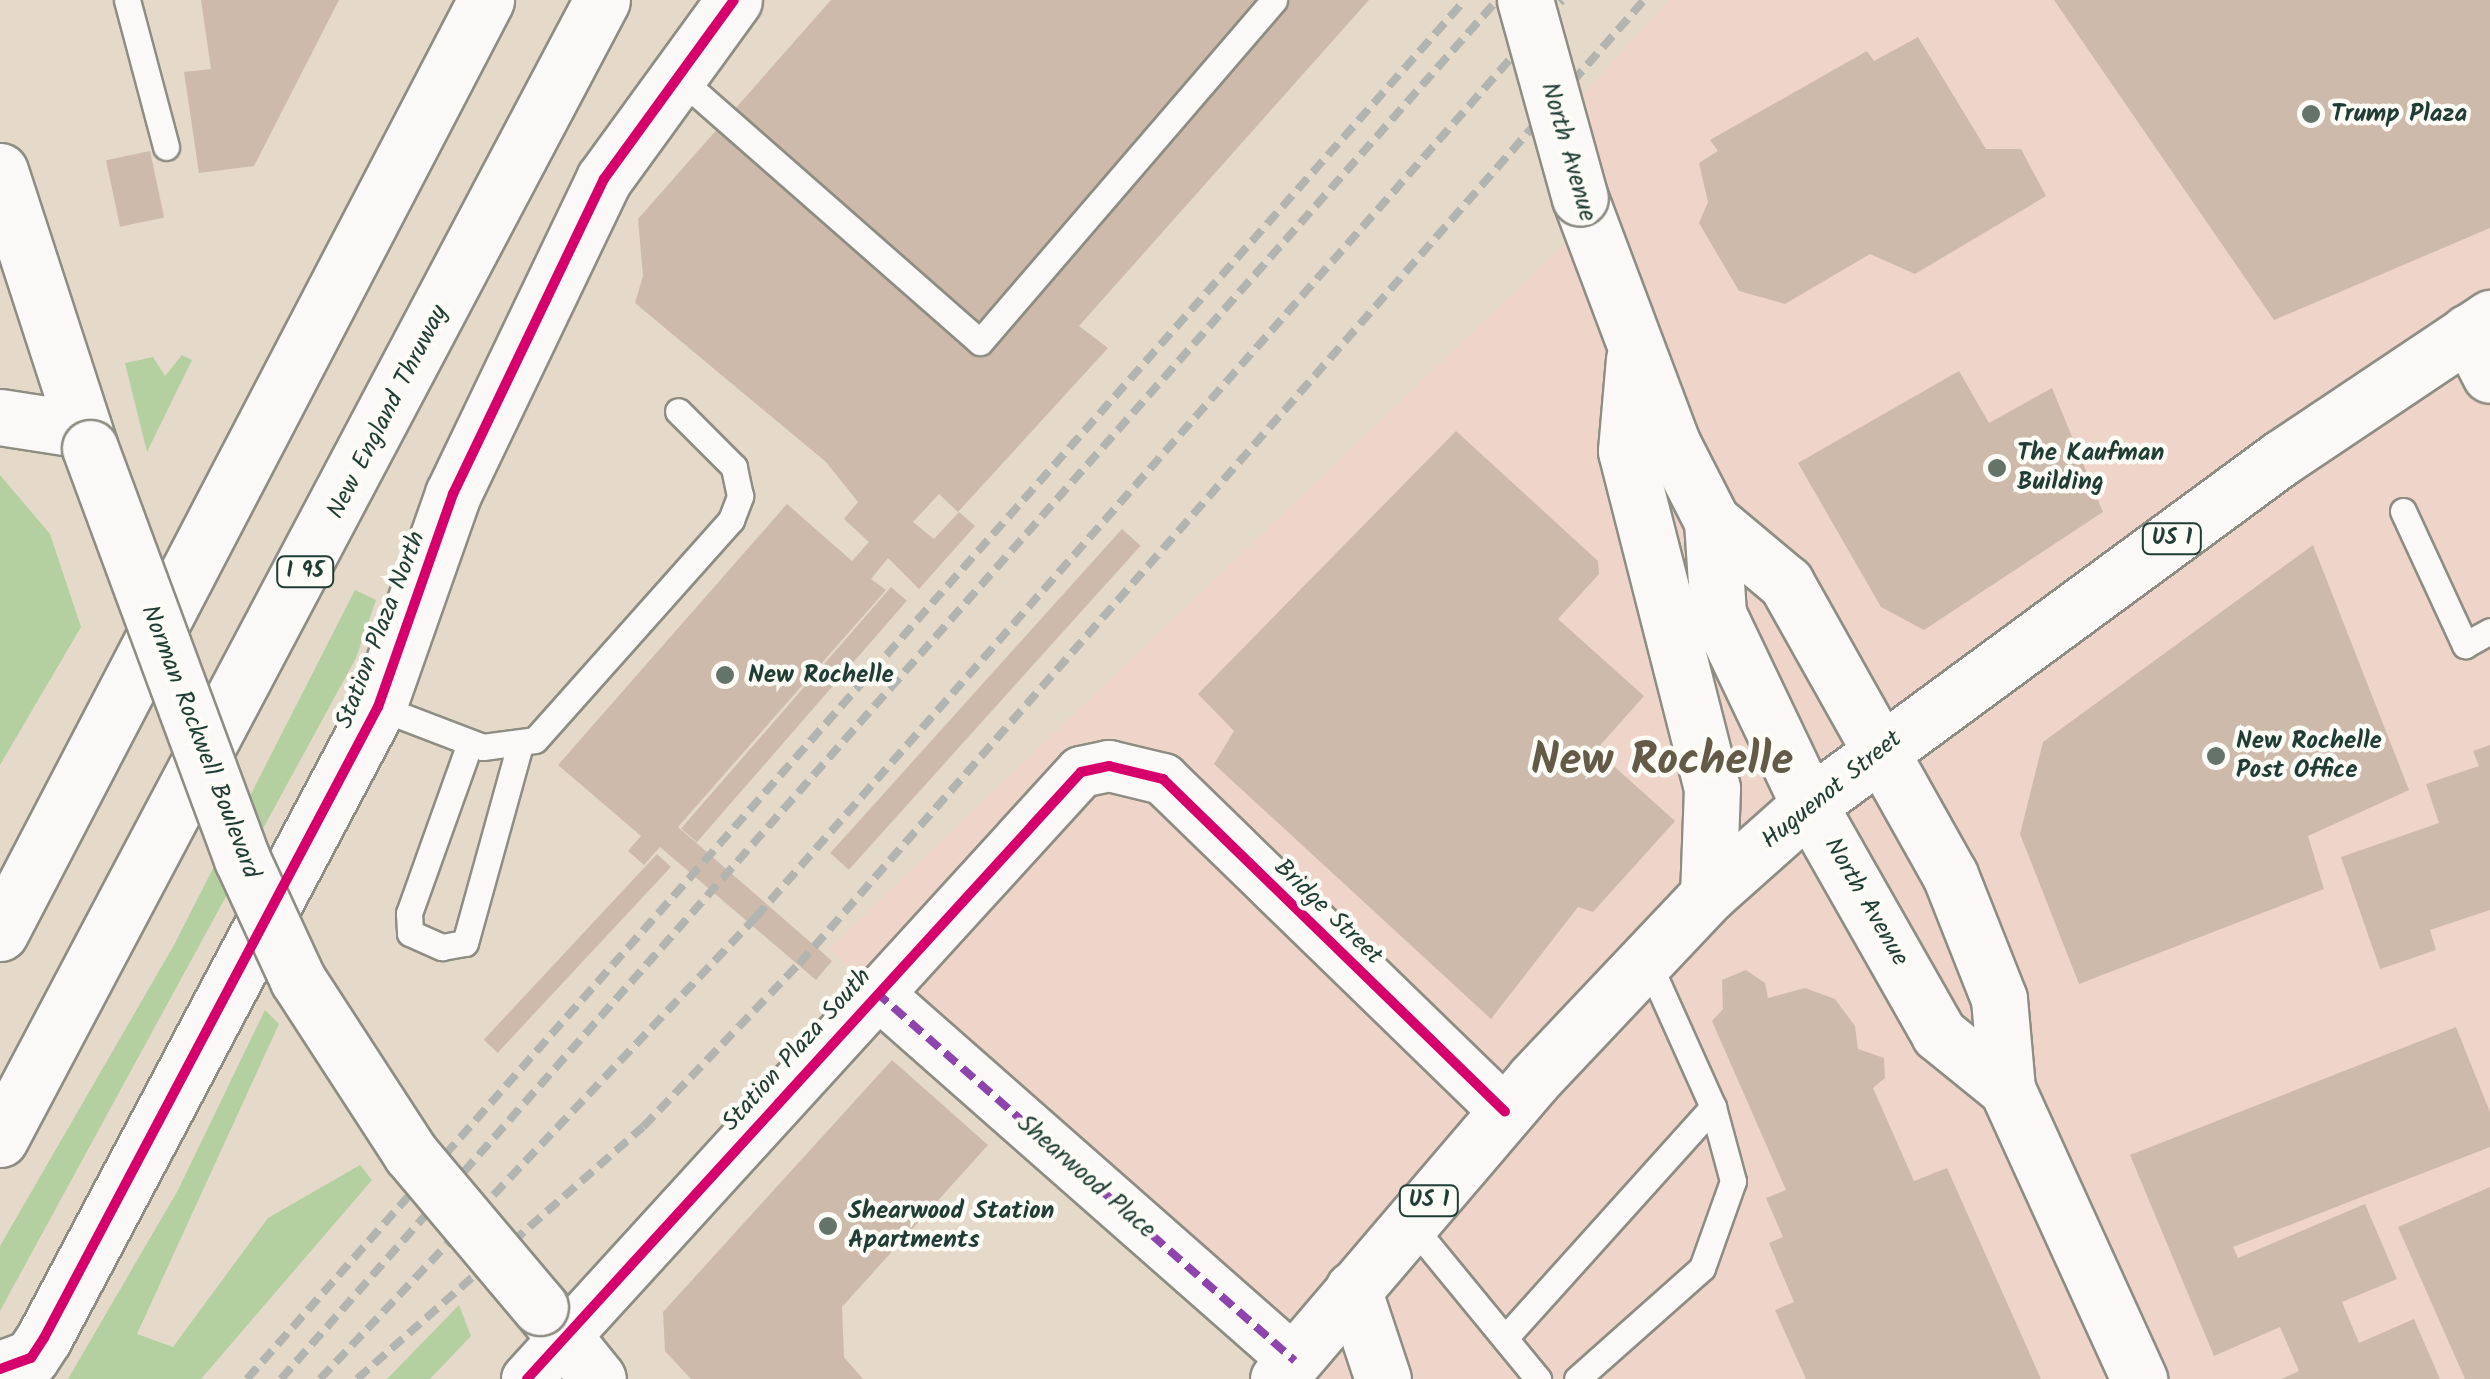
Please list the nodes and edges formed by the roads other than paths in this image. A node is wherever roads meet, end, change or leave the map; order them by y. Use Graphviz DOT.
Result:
graph roads {
  1 [pos="127,0"];
  2 [pos="486,0"];
  3 [pos="602,0"];
  4 [pos="734,0"];
  5 [pos="1274,0"];
  6 [pos="1524,0"];
  7 [pos="677,76"];
  8 [pos="166,147"];
  9 [pos="0,171"];
  10 [pos="2482,342"];
  11 [pos="1634,351"];
  12 [pos="678,411"];
  13 [pos="4,417"];
  14 [pos="87,439"];
  15 [pos="2402,511"];
  16 [pos="1712,521"];
  17 [pos="2490,631"];
  18 [pos="378,707"];
  19 [pos="470,743"];
  20 [pos="520,745"];
  21 [pos="1880,751"];
  22 [pos="1109,766"];
  23 [pos="1809,805"];
  24 [pos="1708,895"];
  25 [pos="0,933"];
  26 [pos="1647,960"];
  27 [pos="876,992"];
  28 [pos="2006,1089"];
  29 [pos="1713,1106"];
  30 [pos="1505,1112"];
  31 [pos="0,1139"];
  32 [pos="1410,1223"];
  33 [pos="1353,1289"];
  34 [pos="552,1322"];
  35 [pos="1505,1338"];
  36 [pos="0,1369"];
  37 [pos="1287,1370"];
  38 [pos="526,1379"];
  39 [pos="598,1379"];
  40 [pos="1384,1379"];
  41 [pos="1538,1379"];
  42 [pos="1577,1379"];
  43 [pos="2139,1379"];
  1 -- 8 [label="lane"];
  2 -- 25 [label="main road"];
  3 -- 31 [label="main road, New England Thruway / I 95"];
  4 -- 7 [label="main road, Station Plaza North"];
  5 -- 7 [label="lane"];
  6 -- 11 [label="main road, North Avenue, bridge"];
  7 -- 18 [label="main road, Station Plaza North"];
  9 -- 14 [label="main road, Norman Rockwell Boulevard"];
  10 -- 21 [label="main road, Huguenot Street / US 1"];
  11 -- 16 [label="main road, North Avenue"];
  11 -- 24 [label="main road"];
  12 -- 20 [label="lane"];
  13 -- 14 [label="main road"];
  14 -- 34 [label="main road, Norman Rockwell Boulevard, bridge"];
  15 -- 17 [label="lane"];
  16 -- 21 [label="main road, North Avenue"];
  16 -- 23 [label="main road, North Avenue"];
  18 -- 19 [label="lane"];
  18 -- 36 [label="main road, Station Plaza North"];
  19 -- 20 [label="lane"];
  19 -- 20 [label="lane"];
  21 -- 23 [label="main road, Huguenot Street / US 1"];
  21 -- 28 [label="main road, North Avenue"];
  22 -- 27 [label="street, Station Plaza South"];
  22 -- 30 [label="street, Bridge Street"];
  23 -- 24 [label="main road, Huguenot Street / US 1"];
  23 -- 28 [label="main road, North Avenue"];
  24 -- 26 [label="main road, Huguenot Street / US 1"];
  26 -- 29 [label="lane"];
  26 -- 30 [label="main road, Huguenot Street / US 1"];
  27 -- 34 [label="street, Station Plaza South"];
  27 -- 37 [label="street, Shearwood Place"];
  28 -- 43 [label="main road, North Avenue"];
  29 -- 35 [label="lane"];
  29 -- 42 [label="lane"];
  30 -- 32 [label="main road, Huguenot Street / US 1"];
  32 -- 33 [label="main road, Huguenot Street / US 1"];
  32 -- 35 [label="lane"];
  33 -- 37 [label="main road, Huguenot Street / US 1"];
  33 -- 40 [label="main road"];
  34 -- 38 [label="street, Station Plaza South"];
  34 -- 39 [label="main road, Norman Rockwell Boulevard"];
  35 -- 41 [label="lane"];
}
